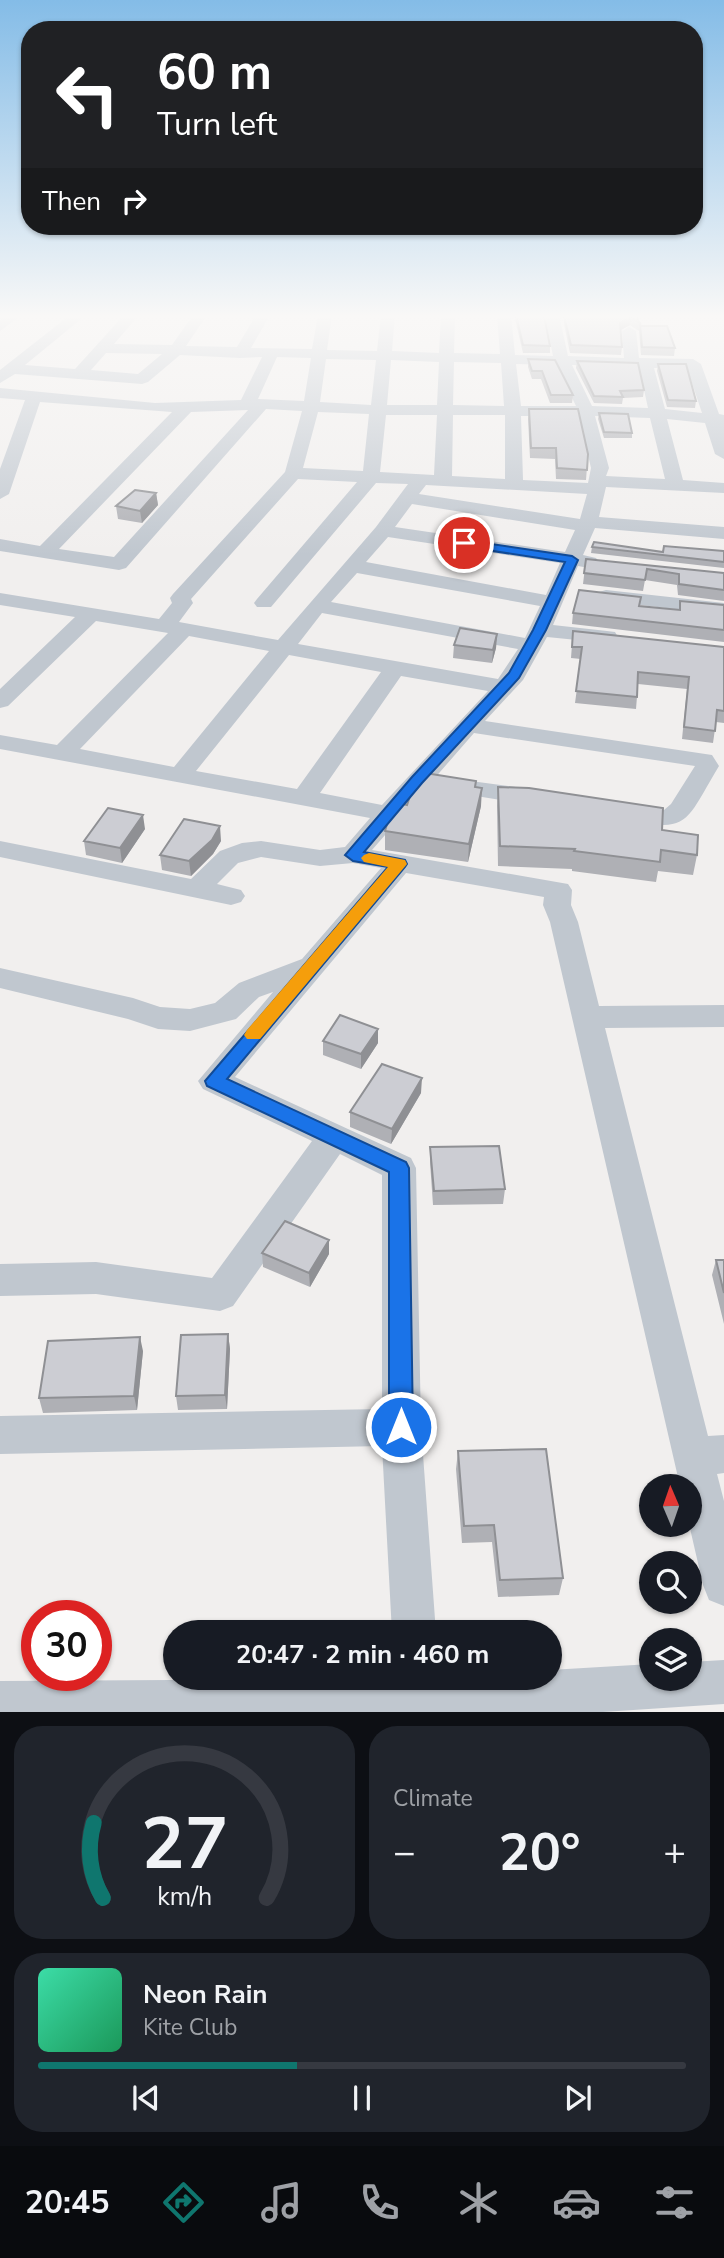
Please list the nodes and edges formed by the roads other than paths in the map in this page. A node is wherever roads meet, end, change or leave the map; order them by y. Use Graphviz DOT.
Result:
graph roads {
  1 [pos="21,395"];
  2 [pos="125,395"];
  3 [pos="148,395"];
  4 [pos="257,395"];
  5 [pos="313,395"];
  6 [pos="380,395"];
  7 [pos="446,395"];
  8 [pos="512,395"];
  9 [pos="578,395"];
  10 [pos="653,395"];
  11 [pos="706,395"];
  12 [pos="34,396"];
  13 [pos="116,404"];
  14 [pos="254,405"];
  15 [pos="135,406"];
  16 [pos="311,407"];
  17 [pos="185,408"];
  18 [pos="379,410"];
  19 [pos="446,410"];
  20 [pos="513,411"];
  21 [pos="586,411"];
  22 [pos="660,413"];
  23 [pos="717,420"];
  24 [pos="724,454"];
  25 [pos="293,473"];
  26 [pos="371,477"];
  27 [pos="432,479"];
  28 [pos="514,483"];
  29 [pos="597,485"];
  30 [pos="675,485"];
  31 [pos="724,488"];
  32 [pos="0,494"];
  33 [pos="407,498"];
  34 [pos="587,524"];
  35 [pos="383,531"];
  36 [pos="724,533"];
  37 [pos="3,547"];
  38 [pos="46,551"];
  39 [pos="572,560"];
  40 [pos="613,564"];
  41 [pos="354,566"];
  42 [pos="556,596"];
  43 [pos="264,603"];
  44 [pos="5,605"];
  45 [pos="317,606"];
  46 [pos="724,608"];
  47 [pos="91,614"];
  48 [pos="174,627"];
  49 [pos="535,637"];
  50 [pos="632,640"];
  51 [pos="286,648"];
  52 [pos="395,668"];
  53 [pos="503,687"];
  54 [pos="0,701"];
  55 [pos="468,725"];
  56 [pos="0,742"];
  57 [pos="63,753"];
  58 [pos="180,775"];
  59 [pos="417,780"];
  60 [pos="304,798"];
  61 [pos="555,800"];
  62 [pos="610,808"];
  63 [pos="389,814"];
  64 [pos="0,849"];
  65 [pos="353,855"];
  66 [pos="399,864"];
  67 [pos="197,889"];
  68 [pos="231,896"];
  69 [pos="312,966"];
  70 [pos="0,978"];
  71 [pos="724,1016"];
  72 [pos="587,1017"];
  73 [pos="334,1137"];
  74 [pos="0,1280"];
  75 [pos="401,1427"];
  76 [pos="0,1436"];
  77 [pos="709,1455"];
  78 [pos="724,1585"];
  79 [pos="413,1620"];
  80 [pos="724,1682"];
  81 [pos="562,1686"];
  82 [pos="417,1690"];
  83 [pos="0,1704"];
  1 -- 12 [label="street"];
  2 -- 13 [label="street"];
  3 -- 15 [label="street"];
  4 -- 14 [label="street"];
  5 -- 16 [label="street"];
  6 -- 18 [label="street"];
  7 -- 19 [label="street"];
  8 -- 20 [label="street"];
  9 -- 21 [label="street"];
  10 -- 22 [label="street"];
  11 -- 23 [label="street"];
  12 -- 13 [label="street"];
  12 -- 32 [label="street"];
  13 -- 15 [label="street"];
  14 -- 16 [label="street"];
  14 -- 17 [label="street"];
  14 -- 38 [label="street"];
  15 -- 17 [label="street"];
  16 -- 18 [label="street"];
  16 -- 25 [label="street"];
  17 -- 38 [label="street"];
  18 -- 19 [label="street"];
  18 -- 26 [label="street"];
  19 -- 20 [label="street"];
  19 -- 27 [label="street"];
  20 -- 21 [label="street"];
  20 -- 28 [label="street"];
  21 -- 22 [label="street"];
  21 -- 29 [label="street"];
  22 -- 23 [label="street"];
  22 -- 30 [label="street"];
  23 -- 24 [label="street"];
  25 -- 26 [label="street"];
  25 -- 48 [label="street"];
  26 -- 27 [label="street"];
  26 -- 43 [label="street"];
  27 -- 28 [label="street"];
  27 -- 33 [label="street"];
  28 -- 29 [label="street"];
  29 -- 30 [label="street"];
  29 -- 34 [label="street"];
  30 -- 31 [label="street"];
  33 -- 34 [label="street"];
  33 -- 35 [label="street"];
  34 -- 36 [label="street"];
  34 -- 39 [label="street"];
  35 -- 39 [label="street"];
  35 -- 41 [label="street"];
  37 -- 38 [label="street"];
  39 -- 40 [label="street"];
  39 -- 42 [label="street"];
  41 -- 42 [label="street"];
  41 -- 45 [label="street"];
  42 -- 46 [label="street"];
  42 -- 49 [label="street"];
  44 -- 47 [label="street"];
  45 -- 49 [label="street"];
  45 -- 51 [label="street"];
  47 -- 48 [label="street"];
  47 -- 54 [label="street"];
  48 -- 51 [label="street"];
  48 -- 57 [label="street"];
  49 -- 50 [label="street"];
  49 -- 53 [label="street"];
  51 -- 52 [label="street"];
  51 -- 58 [label="street"];
  52 -- 53 [label="street"];
  52 -- 60 [label="street"];
  53 -- 55 [label="street"];
  55 -- 59 [label="street"];
  55 -- 62 [label="street"];
  56 -- 57 [label="street"];
  57 -- 58 [label="street"];
  58 -- 60 [label="street"];
  59 -- 61 [label="street"];
  59 -- 63 [label="street"];
  60 -- 63 [label="street"];
  63 -- 65 [label="street"];
  64 -- 67 [label="street"];
  65 -- 66 [label="street"];
  65 -- 67 [label="street"];
  66 -- 69 [label="street"];
  66 -- 72 [label="street"];
  67 -- 68 [label="street"];
  69 -- 70 [label="street"];
  69 -- 73 [label="street"];
  71 -- 72 [label="street"];
  72 -- 77 [label="street"];
  73 -- 74 [label="street"];
  73 -- 75 [label="street"];
  75 -- 76 [label="street"];
  75 -- 79 [label="street"];
  77 -- 78 [label="street"];
  80 -- 81 [label="street"];
  82 -- 83 [label="street"];
}
